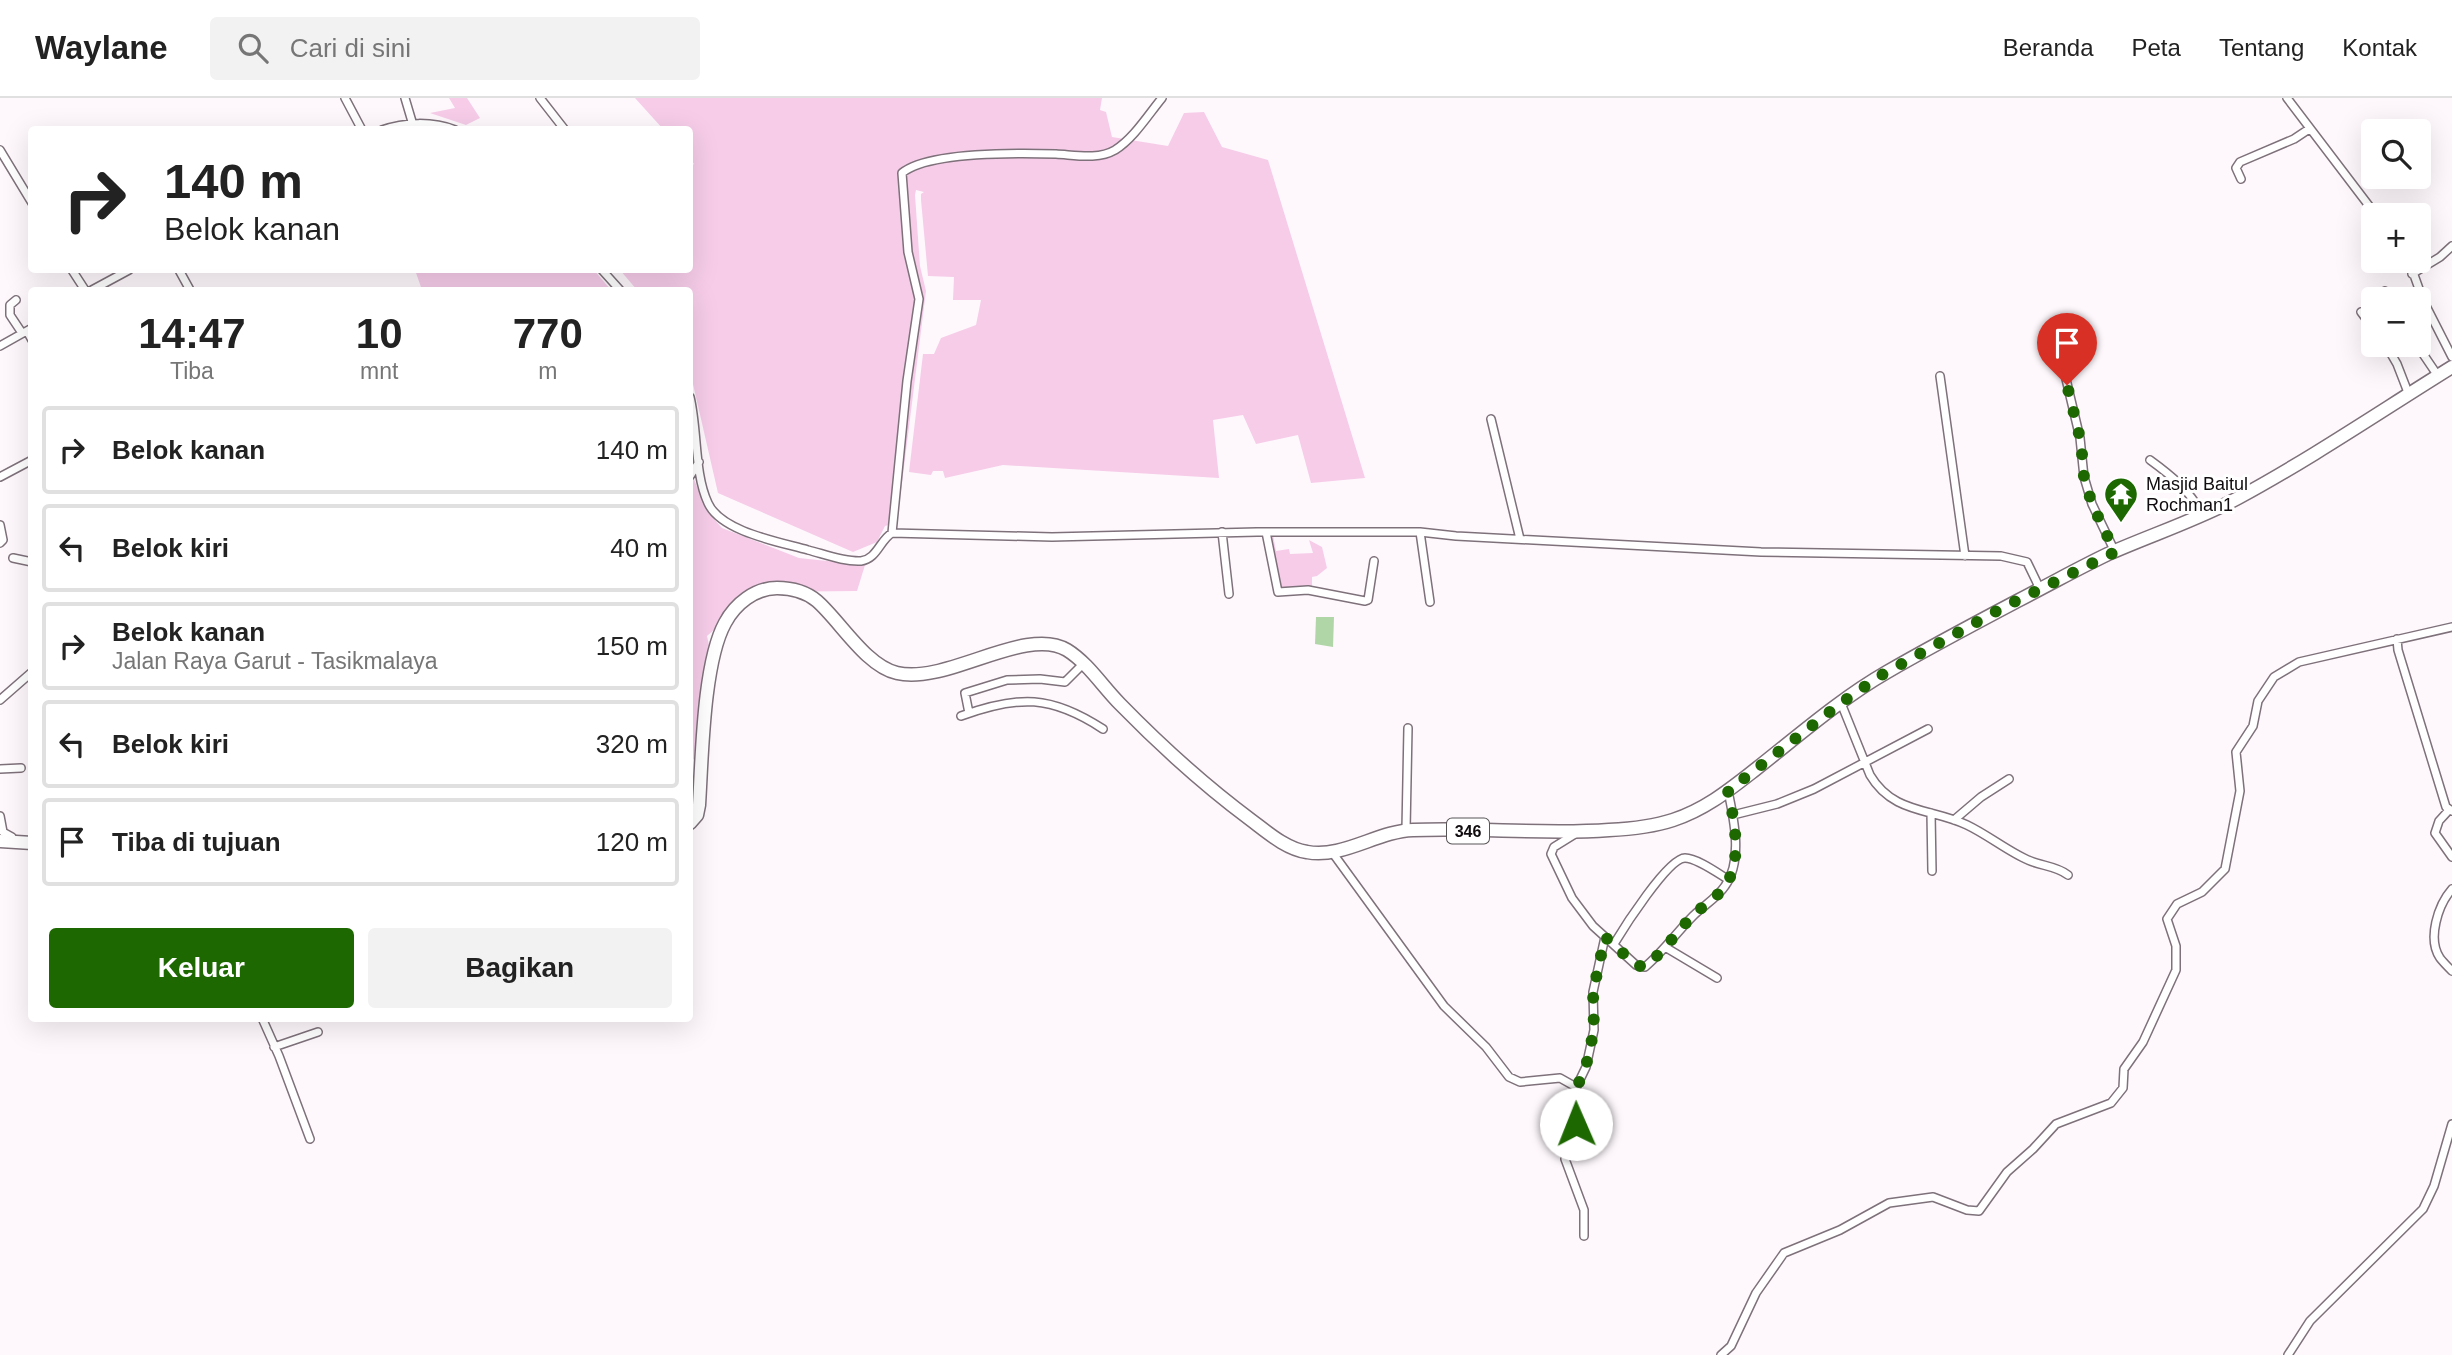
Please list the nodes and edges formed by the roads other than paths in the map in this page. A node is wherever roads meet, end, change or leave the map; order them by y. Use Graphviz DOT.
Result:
graph roads {
  1 [pos="345,98"];
  2 [pos="404,98"];
  3 [pos="540,98"];
  4 [pos="1162,98"];
  5 [pos="2287,98"];
  6 [pos="413,125"];
  7 [pos="360,126"];
  8 [pos="407,126"];
  9 [pos="437,126"];
  10 [pos="562,126"];
  11 [pos="2309,129"];
  12 [pos="0,150"];
  13 [pos="2241,179"];
  14 [pos="28,196"];
  15 [pos="2367,203"];
  16 [pos="2452,246"];
  17 [pos="123,273"];
  18 [pos="605,273"];
  19 [pos="2413,274"];
  20 [pos="98,287"];
  21 [pos="617,287"];
  22 [pos="16,300"];
  23 [pos="27,331"];
  24 [pos="0,346"];
  25 [pos="2393,357"];
  26 [pos="2425,357"];
  27 [pos="2452,357"];
  28 [pos="2060,358"];
  29 [pos="2452,367"];
  30 [pos="1940,376"];
  31 [pos="2438,376"];
  32 [pos="2410,395"];
  33 [pos="693,419"];
  34 [pos="1491,419"];
  35 [pos="2150,460"];
  36 [pos="28,462"];
  37 [pos="699,462"];
  38 [pos="693,471"];
  39 [pos="0,477"];
  40 [pos="2202,514"];
  41 [pos="0,525"];
  42 [pos="1222,532"];
  43 [pos="1266,532"];
  44 [pos="1420,532"];
  45 [pos="892,533"];
  46 [pos="1520,539"];
  47 [pos="0,543"];
  48 [pos="2115,552"];
  49 [pos="1965,556"];
  50 [pos="13,558"];
  51 [pos="28,561"];
  52 [pos="1374,561"];
  53 [pos="2040,589"];
  54 [pos="1230,594"];
  55 [pos="1430,602"];
  56 [pos="2452,627"];
  57 [pos="2398,640"];
  58 [pos="1083,664"];
  59 [pos="28,676"];
  60 [pos="0,700"];
  61 [pos="1841,703"];
  62 [pos="1408,728"];
  63 [pos="1103,729"];
  64 [pos="1928,729"];
  65 [pos="1864,762"];
  66 [pos="21,768"];
  67 [pos="0,769"];
  68 [pos="2010,779"];
  69 [pos="700,790"];
  70 [pos="1728,791"];
  71 [pos="693,800"];
  72 [pos="2448,812"];
  73 [pos="1931,813"];
  74 [pos="1733,815"];
  75 [pos="0,816"];
  76 [pos="693,820"];
  77 [pos="1954,820"];
  78 [pos="1406,830"];
  79 [pos="1579,832"];
  80 [pos="0,841"];
  81 [pos="14,843"];
  82 [pos="28,843"];
  83 [pos="1332,852"];
  84 [pos="2452,857"];
  85 [pos="1931,871"];
  86 [pos="2068,875"];
  87 [pos="1729,880"];
  88 [pos="2452,889"];
  89 [pos="1605,937"];
  90 [pos="1614,944"];
  91 [pos="1665,947"];
  92 [pos="2452,971"];
  93 [pos="1717,978"];
  94 [pos="264,1022"];
  95 [pos="318,1032"];
  96 [pos="274,1047"];
  97 [pos="1576,1087"];
  98 [pos="2452,1124"];
  99 [pos="310,1139"];
  100 [pos="1584,1236"];
  101 [pos="1721,1355"];
  102 [pos="2288,1355"];
  1 -- 7 [label="street"];
  2 -- 6 [label="street"];
  3 -- 10 [label="street"];
  4 -- 45 [label="street"];
  5 -- 11 [label="street"];
  6 -- 8 [label="street"];
  6 -- 9 [label="street"];
  11 -- 13 [label="street"];
  11 -- 15 [label="street"];
  12 -- 14 [label="street"];
  16 -- 19 [label="street"];
  17 -- 20 [label="street"];
  18 -- 21 [label="street"];
  19 -- 27 [label="street"];
  22 -- 23 [label="street"];
  23 -- 24 [label="street"];
  25 -- 32 [label="street"];
  26 -- 31 [label="street"];
  28 -- 48 [label="street"];
  29 -- 31 [label="main road, 346"];
  30 -- 49 [label="street"];
  31 -- 32 [label="main road, 346"];
  32 -- 40 [label="main road, 346"];
  33 -- 37 [label="street"];
  34 -- 46 [label="street"];
  35 -- 40 [label="street"];
  36 -- 39 [label="street"];
  37 -- 38 [label="street"];
  37 -- 45 [label="street"];
  40 -- 48 [label="main road, 346"];
  41 -- 47 [label="street"];
  42 -- 43 [label="street"];
  42 -- 45 [label="street"];
  42 -- 54 [label="street"];
  43 -- 44 [label="street"];
  43 -- 52 [label="street"];
  44 -- 46 [label="street"];
  44 -- 55 [label="street"];
  46 -- 49 [label="street"];
  48 -- 53 [label="main road, 346"];
  49 -- 53 [label="street"];
  50 -- 51 [label="street"];
  53 -- 61 [label="main road, 346"];
  56 -- 57 [label="street"];
  57 -- 72 [label="street"];
  57 -- 101 [label="street"];
  58 -- 63 [label="street"];
  58 -- 69 [label="main road, 346"];
  58 -- 83 [label="main road, 346"];
  59 -- 60 [label="street"];
  61 -- 65 [label="street"];
  61 -- 70 [label="main road, 346"];
  62 -- 78 [label="street"];
  64 -- 65 [label="street"];
  65 -- 73 [label="street"];
  65 -- 74 [label="street"];
  66 -- 67 [label="street"];
  68 -- 77 [label="street"];
  69 -- 71 [label="main road"];
  69 -- 76 [label="main road"];
  70 -- 74 [label="street"];
  70 -- 79 [label="main road, 346"];
  72 -- 84 [label="street"];
  73 -- 77 [label="street"];
  73 -- 85 [label="street"];
  74 -- 87 [label="street"];
  75 -- 81 [label="street"];
  77 -- 86 [label="street"];
  78 -- 79 [label="main road, 346"];
  78 -- 83 [label="main road, 346"];
  79 -- 89 [label="street"];
  80 -- 81 [label="main road"];
  81 -- 82 [label="main road"];
  83 -- 97 [label="street"];
  87 -- 90 [label="street"];
  87 -- 91 [label="street"];
  88 -- 92 [label="street"];
  89 -- 90 [label="street"];
  89 -- 97 [label="street"];
  90 -- 91 [label="street"];
  91 -- 93 [label="street"];
  94 -- 96 [label="street"];
  95 -- 96 [label="street"];
  96 -- 99 [label="street"];
  97 -- 100 [label="street"];
  98 -- 102 [label="street"];
}
